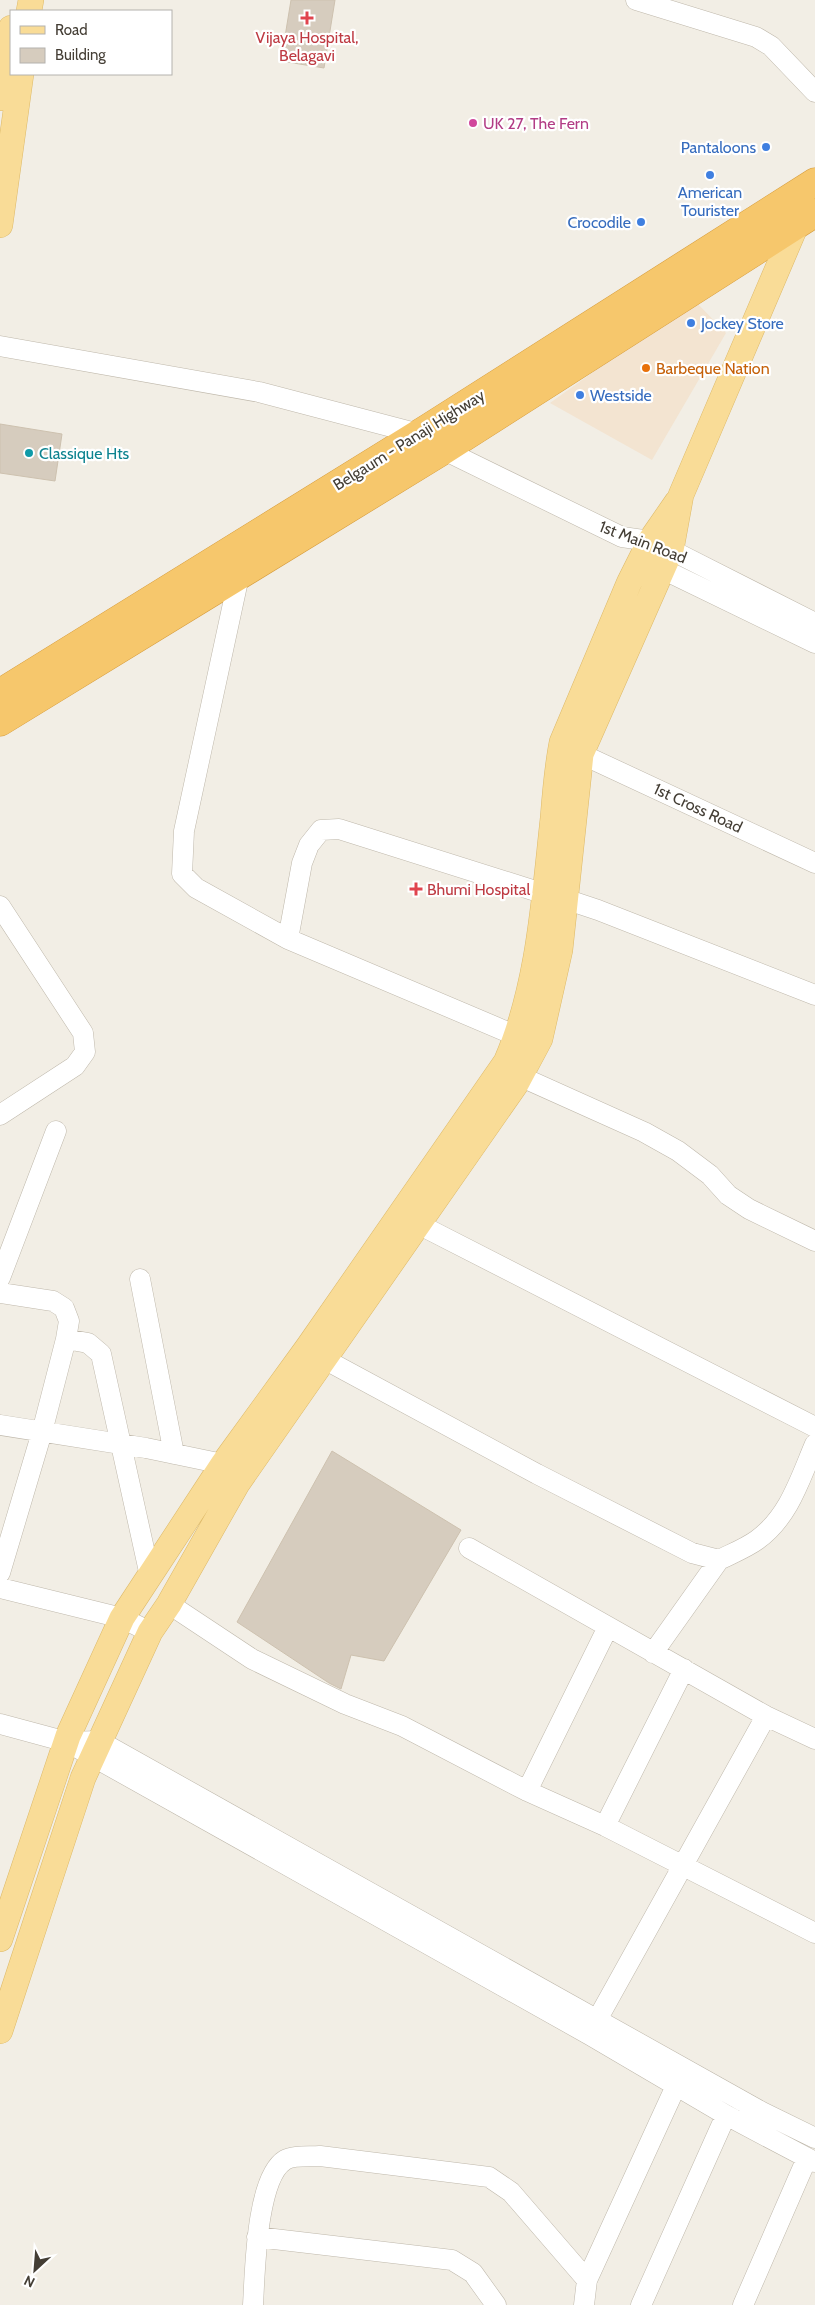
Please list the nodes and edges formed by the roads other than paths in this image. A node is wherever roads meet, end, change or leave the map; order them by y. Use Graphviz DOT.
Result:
graph roads {
  1 [pos="636,0"];
  2 [pos="10,36"];
  3 [pos="21,75"];
  4 [pos="815,92"];
  5 [pos="0,118"];
  6 [pos="815,182"];
  7 [pos="815,187"];
  8 [pos="805,219"];
  9 [pos="0,225"];
  10 [pos="0,346"];
  11 [pos="419,434"];
  12 [pos="444,450"];
  13 [pos="656,555"];
  14 [pos="239,576"];
  15 [pos="815,623"];
  16 [pos="815,643"];
  17 [pos="0,693"];
  18 [pos="0,722"];
  19 [pos="581,754"];
  20 [pos="815,863"];
  21 [pos="555,896"];
  22 [pos="0,906"];
  23 [pos="6,929"];
  24 [pos="288,940"];
  25 [pos="815,995"];
  26 [pos="517,1036"];
  27 [pos="511,1073"];
  28 [pos="0,1115"];
  29 [pos="56,1131"];
  30 [pos="418,1224"];
  31 [pos="815,1241"];
  32 [pos="0,1278"];
  33 [pos="140,1279"];
  34 [pos="0,1293"];
  35 [pos="66,1339"];
  36 [pos="324,1359"];
  37 [pos="0,1425"];
  38 [pos="815,1427"];
  39 [pos="42,1432"];
  40 [pos="120,1444"];
  41 [pos="815,1444"];
  42 [pos="174,1454"];
  43 [pos="223,1464"];
  44 [pos="469,1548"];
  45 [pos="719,1560"];
  46 [pos="0,1573"];
  47 [pos="150,1576"];
  48 [pos="0,1588"];
  49 [pos="169,1604"];
  50 [pos="122,1618"];
  51 [pos="608,1627"];
  52 [pos="150,1632"];
  53 [pos="653,1653"];
  54 [pos="684,1669"];
  55 [pos="766,1716"];
  56 [pos="0,1724"];
  57 [pos="815,1739"];
  58 [pos="67,1742"];
  59 [pos="96,1749"];
  60 [pos="527,1791"];
  61 [pos="605,1826"];
  62 [pos="684,1868"];
  63 [pos="815,1933"];
  64 [pos="0,1939"];
  65 [pos="598,2020"];
  66 [pos="0,2031"];
  67 [pos="679,2078"];
  68 [pos="726,2115"];
  69 [pos="815,2138"];
  70 [pos="811,2160"];
  71 [pos="257,2237"];
  72 [pos="587,2280"];
  73 [pos="254,2305"];
  74 [pos="496,2305"];
  75 [pos="584,2305"];
  76 [pos="642,2305"];
  77 [pos="743,2305"];
  1 -- 4 [label="street"];
  2 -- 5 [label="main road"];
  3 -- 9 [label="main road"];
  6 -- 11 [label="highway, Belgaum - Panaji Highway"];
  7 -- 8 [label="main road"];
  8 -- 12 [label="highway, Belgaum - Panaji Highway"];
  8 -- 13 [label="main road"];
  10 -- 11 [label="street"];
  11 -- 17 [label="highway, Belgaum - Panaji Highway"];
  12 -- 13 [label="street, 1st Main Road"];
  12 -- 14 [label="highway, Belgaum - Panaji Highway"];
  13 -- 15 [label="street, 1st Main Road"];
  13 -- 16 [label="street"];
  13 -- 19 [label="main road"];
  13 -- 21 [label="main road"];
  14 -- 18 [label="highway, Belgaum - Panaji Highway"];
  14 -- 24 [label="street"];
  19 -- 20 [label="street, 1st Cross Road"];
  19 -- 21 [label="main road"];
  21 -- 24 [label="street"];
  21 -- 25 [label="street"];
  21 -- 26 [label="main road"];
  21 -- 27 [label="main road"];
  22 -- 23 [label="street"];
  23 -- 28 [label="street"];
  24 -- 26 [label="street"];
  26 -- 27 [label="main road"];
  27 -- 30 [label="main road"];
  27 -- 31 [label="street"];
  27 -- 43 [label="main road"];
  29 -- 32 [label="street"];
  30 -- 36 [label="main road"];
  30 -- 38 [label="street"];
  33 -- 42 [label="street"];
  34 -- 35 [label="street"];
  35 -- 39 [label="street"];
  35 -- 40 [label="street"];
  36 -- 45 [label="street"];
  36 -- 49 [label="main road"];
  37 -- 39 [label="street"];
  39 -- 40 [label="street"];
  39 -- 46 [label="street"];
  40 -- 42 [label="street"];
  40 -- 47 [label="street"];
  41 -- 45 [label="street"];
  42 -- 43 [label="street"];
  43 -- 47 [label="main road"];
  44 -- 51 [label="street"];
  45 -- 53 [label="street"];
  47 -- 50 [label="main road"];
  48 -- 50 [label="street"];
  49 -- 52 [label="main road"];
  49 -- 60 [label="street"];
  50 -- 52 [label="street"];
  50 -- 58 [label="main road"];
  51 -- 53 [label="street"];
  51 -- 60 [label="street"];
  52 -- 59 [label="main road"];
  53 -- 54 [label="street"];
  54 -- 55 [label="street"];
  54 -- 61 [label="street"];
  55 -- 57 [label="street"];
  55 -- 62 [label="street"];
  56 -- 58 [label="street"];
  58 -- 59 [label="street"];
  58 -- 64 [label="main road"];
  59 -- 65 [label="street"];
  59 -- 66 [label="main road"];
  59 -- 67 [label="street"];
  60 -- 61 [label="street"];
  61 -- 62 [label="street"];
  62 -- 63 [label="street"];
  62 -- 65 [label="street"];
  65 -- 67 [label="street"];
  67 -- 68 [label="street"];
  67 -- 69 [label="street"];
  67 -- 72 [label="street"];
  68 -- 70 [label="street"];
  68 -- 76 [label="street"];
  70 -- 77 [label="street"];
  71 -- 72 [label="street"];
  71 -- 73 [label="street"];
  71 -- 74 [label="street"];
  72 -- 75 [label="street"];
}
